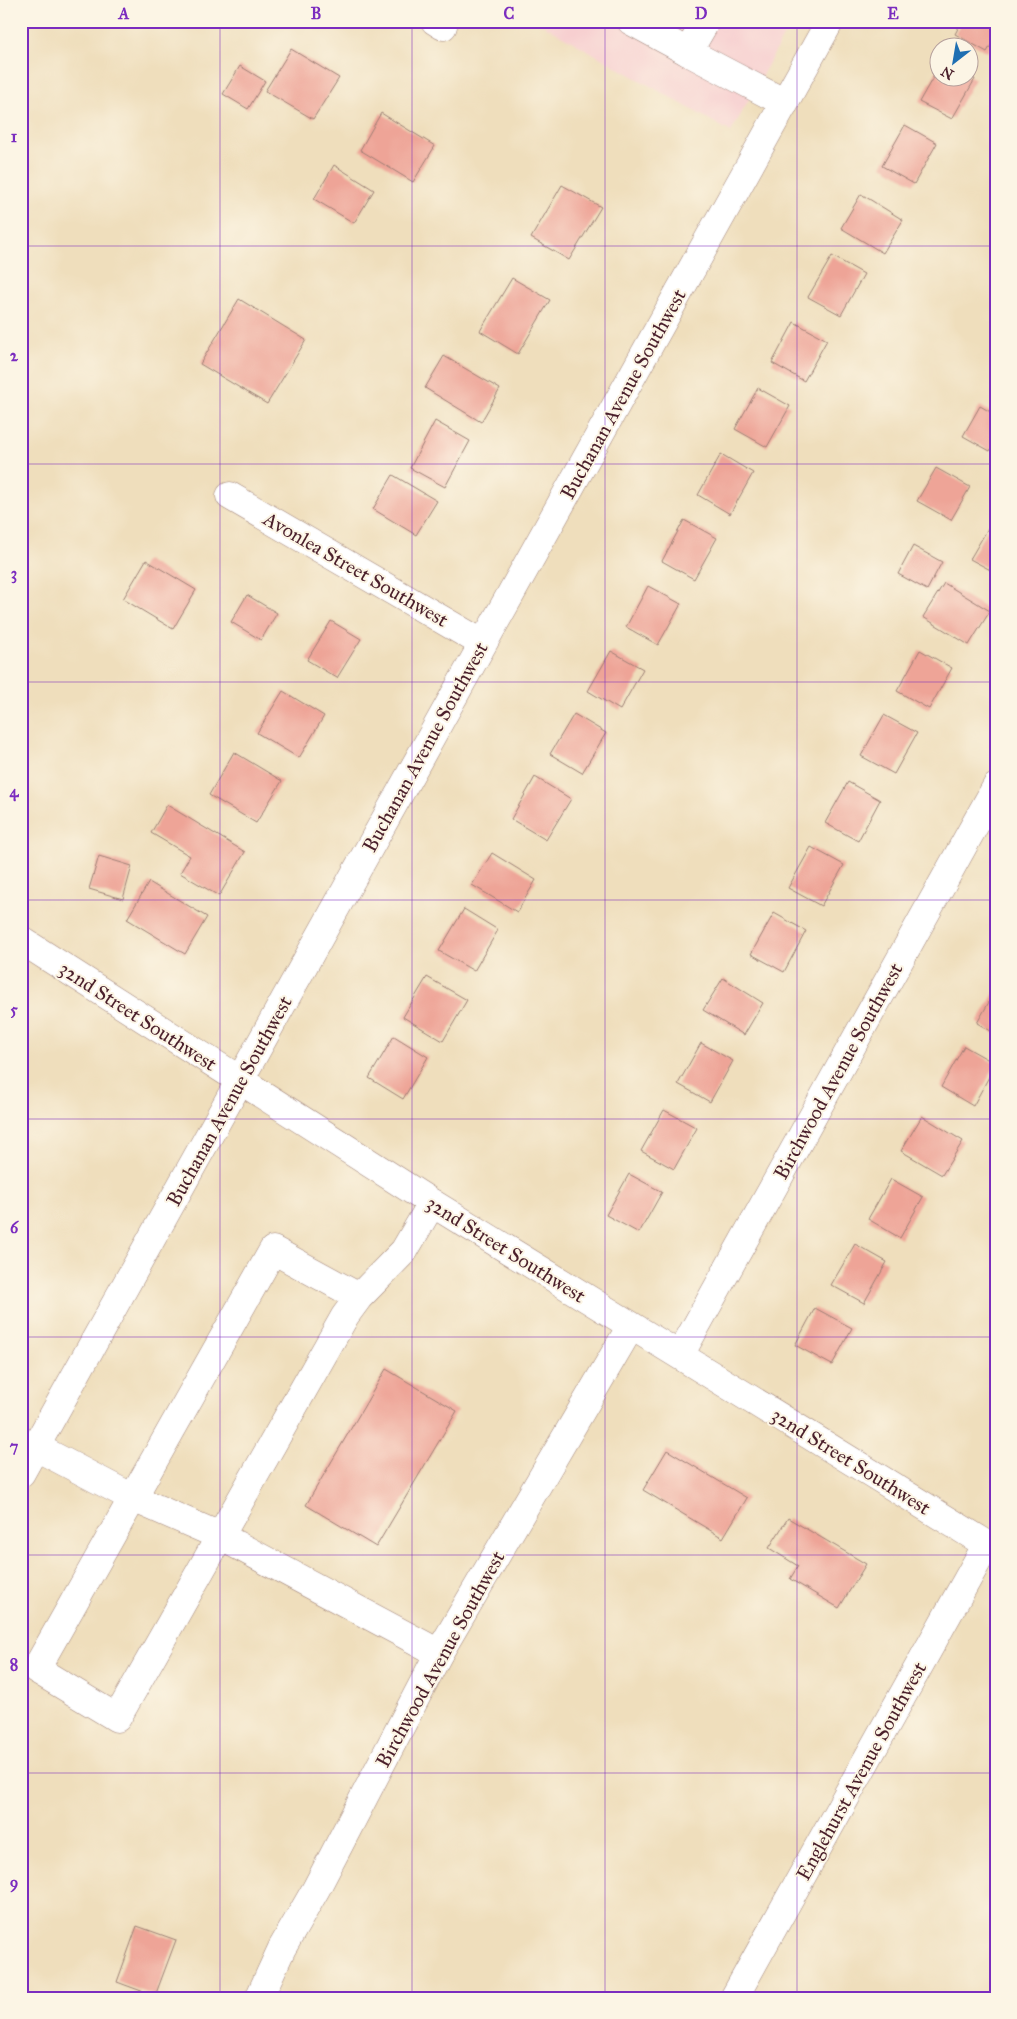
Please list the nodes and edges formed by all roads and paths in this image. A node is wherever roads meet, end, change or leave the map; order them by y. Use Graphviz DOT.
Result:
graph roads {
  1 [pos="631,21"];
  2 [pos="706,21"];
  3 [pos="830,21"];
  4 [pos="688,52"];
  5 [pos="785,103"];
  6 [pos="230,496"];
  7 [pos="482,643"];
  8 [pos="996,787"];
  9 [pos="21,940"];
  10 [pos="240,1083"];
  11 [pos="432,1204"];
  12 [pos="359,1297"];
  13 [pos="631,1326"];
  14 [pos="680,1355"];
  15 [pos="36,1447"];
  16 [pos="21,1473"];
  17 [pos="133,1498"];
  18 [pos="220,1536"];
  19 [pos="991,1547"];
  20 [pos="439,1653"];
  21 [pos="259,1998"];
  22 [pos="734,1998"];
  1 -- 4 [label="street"];
  2 -- 4 [label="street"];
  3 -- 5 [label="street, Buchanan Avenue Southwest"];
  4 -- 5 [label="street"];
  5 -- 7 [label="street, Buchanan Avenue Southwest"];
  6 -- 7 [label="street, Avonlea Street Southwest"];
  7 -- 10 [label="street, Buchanan Avenue Southwest"];
  8 -- 14 [label="street, Birchwood Avenue Southwest"];
  9 -- 10 [label="street, 32nd Street Southwest"];
  10 -- 11 [label="street, 32nd Street Southwest"];
  10 -- 15 [label="street, Buchanan Avenue Southwest"];
  11 -- 12 [label="street"];
  11 -- 13 [label="street, 32nd Street Southwest"];
  12 -- 17 [label="street"];
  12 -- 18 [label="street"];
  13 -- 14 [label="street, 32nd Street Southwest"];
  13 -- 20 [label="street, Birchwood Avenue Southwest"];
  14 -- 19 [label="street, 32nd Street Southwest"];
  15 -- 16 [label="street, Buchanan Avenue Southwest"];
  15 -- 17 [label="street"];
  17 -- 18 [label="street"];
  17 -- 18 [label="street"];
  18 -- 20 [label="street"];
  19 -- 22 [label="street, Englehurst Avenue Southwest"];
  20 -- 21 [label="street, Birchwood Avenue Southwest"];
}
